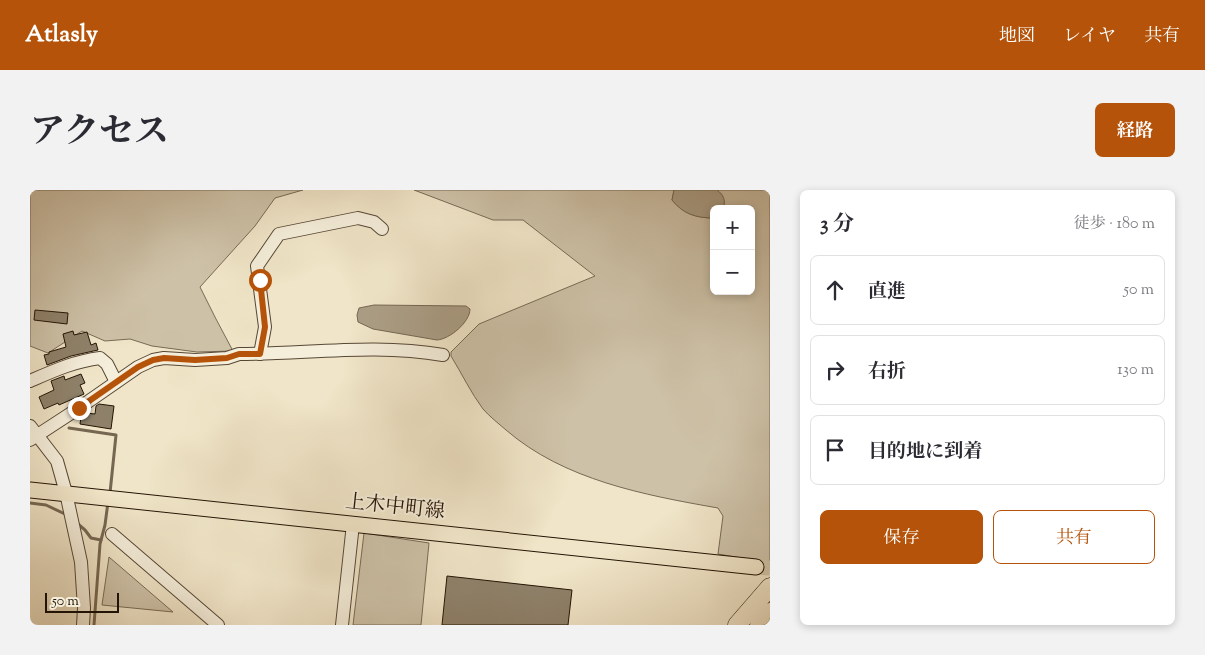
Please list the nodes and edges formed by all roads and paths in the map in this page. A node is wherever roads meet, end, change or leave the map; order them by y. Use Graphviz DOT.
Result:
graph roads {
  1 [pos="382,229"];
  2 [pos="260,354"];
  3 [pos="443,354"];
  4 [pos="30,381"];
  5 [pos="116,382"];
  6 [pos="32,434"];
  7 [pos="30,490"];
  8 [pos="66,493"];
  9 [pos="353,524"];
  10 [pos="112,534"];
  11 [pos="756,567"];
  12 [pos="770,587"];
  13 [pos="770,612"];
  14 [pos="83,625"];
  15 [pos="218,625"];
  16 [pos="342,625"];
  17 [pos="737,625"];
  18 [pos="758,625"];
  1 -- 2 [label="street"];
  2 -- 3 [label="street"];
  2 -- 5 [label="street"];
  4 -- 5 [label="street"];
  5 -- 6 [label="street"];
  6 -- 8 [label="street"];
  7 -- 8 [label="main road, 上木中町線"];
  8 -- 9 [label="main road, 上木中町線"];
  8 -- 14 [label="street"];
  9 -- 11 [label="main road, 上木中町線"];
  9 -- 16 [label="street"];
  10 -- 15 [label="street"];
  12 -- 17 [label="highway"];
  13 -- 18 [label="highway"];
}
